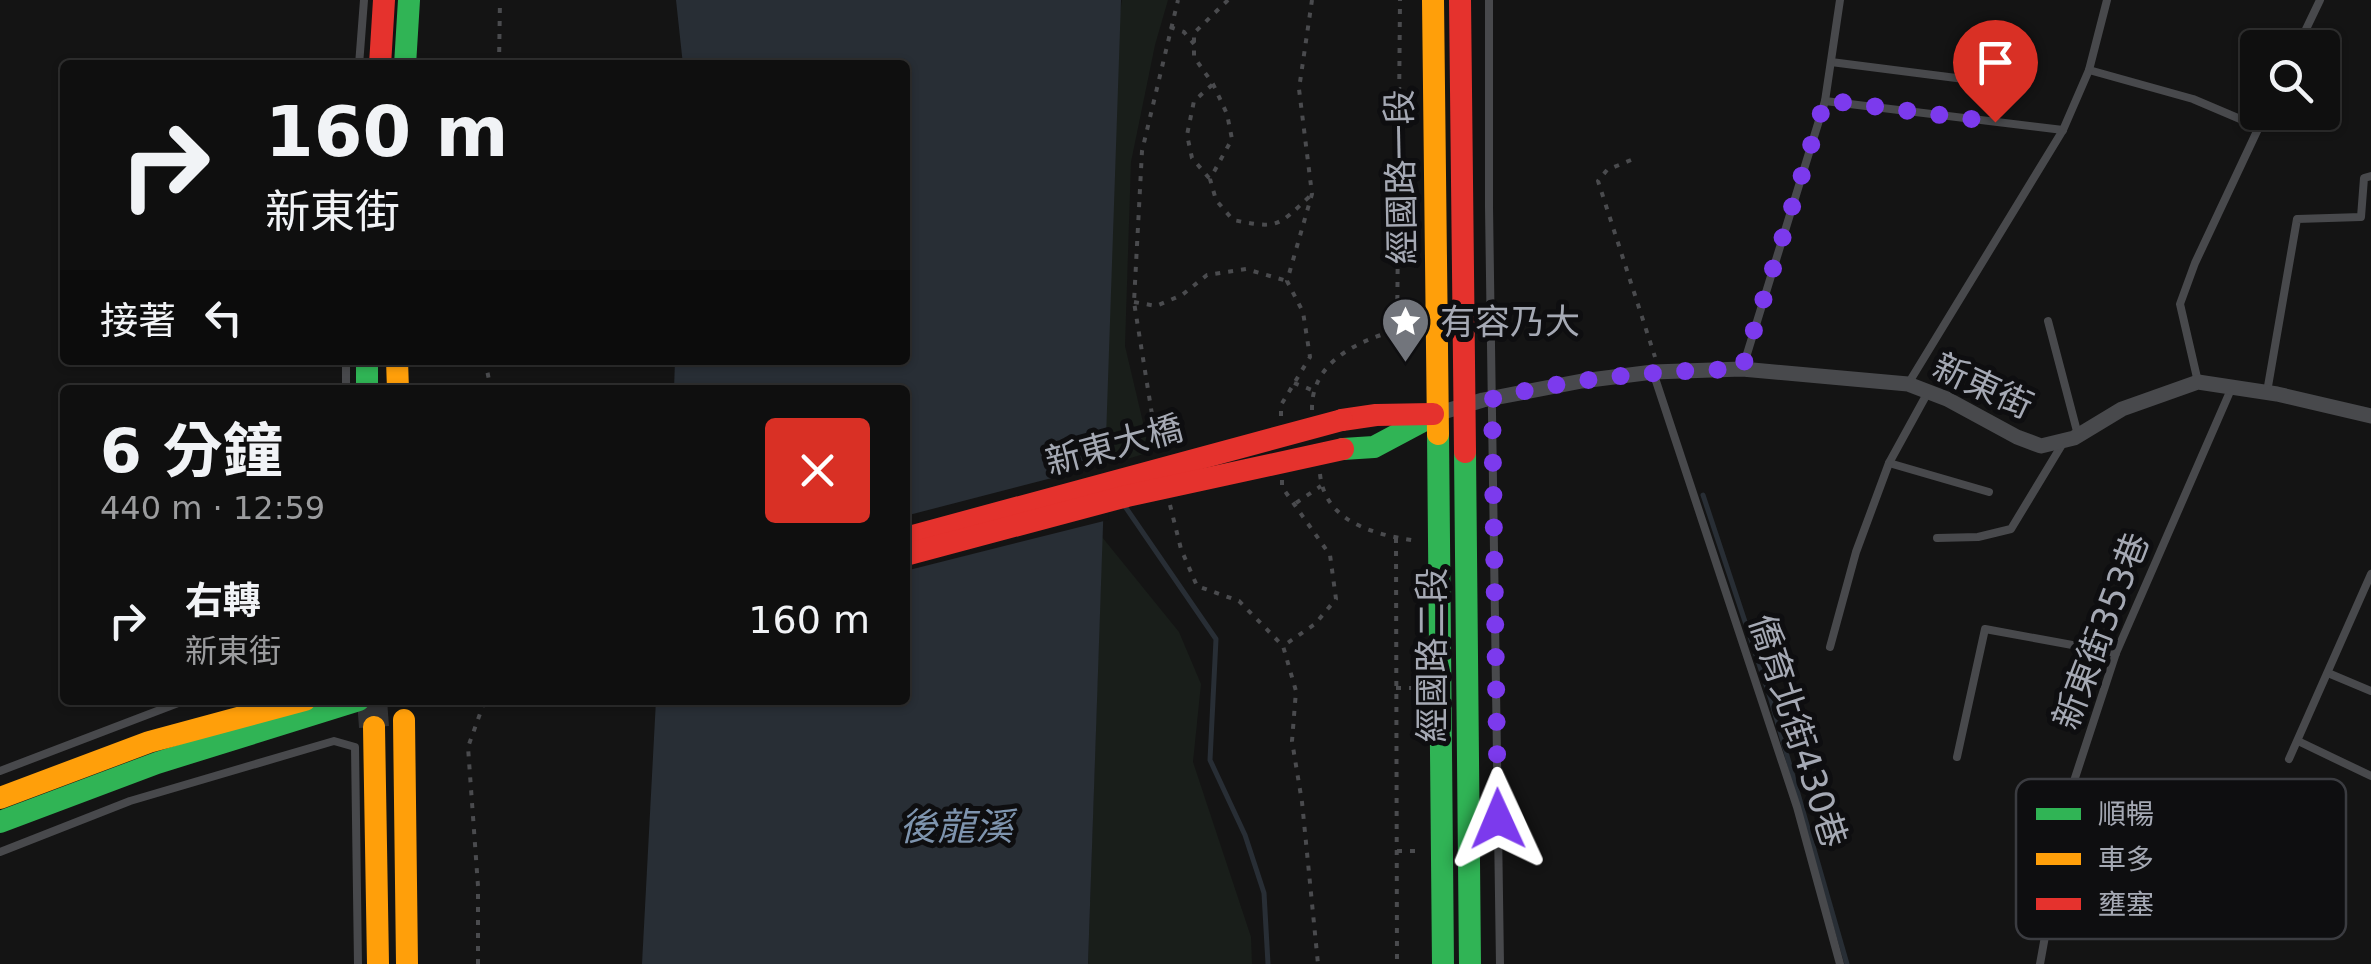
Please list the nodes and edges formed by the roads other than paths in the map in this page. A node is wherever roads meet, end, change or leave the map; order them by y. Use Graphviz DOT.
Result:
graph roads {
  1 [pos="364,0"];
  2 [pos="384,0"];
  3 [pos="409,0"];
  4 [pos="1434,0"];
  5 [pos="1460,0"];
  6 [pos="1489,0"];
  7 [pos="1840,0"];
  8 [pos="2107,0"];
  9 [pos="2320,0"];
  10 [pos="2306,30"];
  11 [pos="360,60"];
  12 [pos="380,60"];
  13 [pos="405,60"];
  14 [pos="1831,62"];
  15 [pos="2089,70"];
  16 [pos="1972,80"];
  17 [pos="1825,100"];
  18 [pos="2240,119"];
  19 [pos="2064,130"];
  20 [pos="2258,130"];
  21 [pos="2371,176"];
  22 [pos="2048,322"];
  23 [pos="1742,369"];
  24 [pos="1656,371"];
  25 [pos="2198,382"];
  26 [pos="1908,384"];
  27 [pos="2232,387"];
  28 [pos="1928,392"];
  29 [pos="2267,393"];
  30 [pos="1492,399"];
  31 [pos="1464,406"];
  32 [pos="1436,414"];
  33 [pos="2371,416"];
  34 [pos="2071,439"];
  35 [pos="1889,463"];
  36 [pos="1989,492"];
  37 [pos="910,537"];
  38 [pos="1937,538"];
  39 [pos="910,554"];
  40 [pos="2371,574"];
  41 [pos="1830,646"];
  42 [pos="2116,653"];
  43 [pos="2328,673"];
  44 [pos="2371,692"];
  45 [pos="173,705"];
  46 [pos="290,705"];
  47 [pos="339,705"];
  48 [pos="404,720"];
  49 [pos="374,728"];
  50 [pos="2298,740"];
  51 [pos="153,752"];
  52 [pos="1957,756"];
  53 [pos="2289,759"];
  54 [pos="0,771"];
  55 [pos="2371,776"];
  56 [pos="2075,779"];
  57 [pos="0,798"];
  58 [pos="0,822"];
  59 [pos="0,852"];
  60 [pos="2044,939"];
  61 [pos="358,964"];
  62 [pos="378,964"];
  63 [pos="407,964"];
  64 [pos="1443,964"];
  65 [pos="1470,964"];
  66 [pos="1500,964"];
  67 [pos="1840,964"];
  68 [pos="2040,964"];
  1 -- 11 [label="lane"];
  2 -- 12 [label="main road"];
  3 -- 13 [label="main road"];
  4 -- 32 [label="main road, 經國路一段"];
  5 -- 31 [label="main road, 經國路一段"];
  6 -- 30 [label="lane"];
  7 -- 14 [label="lane"];
  8 -- 15 [label="lane"];
  9 -- 10 [label="lane"];
  14 -- 16 [label="lane"];
  14 -- 17 [label="lane"];
  15 -- 18 [label="lane"];
  15 -- 19 [label="lane"];
  17 -- 19 [label="lane"];
  17 -- 23 [label="lane"];
  19 -- 26 [label="lane"];
  20 -- 25 [label="lane"];
  21 -- 29 [label="lane"];
  22 -- 34 [label="lane"];
  23 -- 24 [label="street, 新東街"];
  23 -- 26 [label="street, 新東街"];
  24 -- 30 [label="street, 新東街"];
  24 -- 67 [label="lane, 僑育北街430巷"];
  25 -- 27 [label="street"];
  25 -- 34 [label="street"];
  26 -- 28 [label="street, 新東街"];
  27 -- 29 [label="street"];
  27 -- 42 [label="lane, 新東街353巷"];
  28 -- 34 [label="street, 新東街"];
  28 -- 35 [label="lane"];
  29 -- 33 [label="street"];
  30 -- 31 [label="street, 新東街"];
  30 -- 66 [label="lane"];
  31 -- 32 [label="street, 新東街"];
  31 -- 65 [label="main road, 經國路二段"];
  32 -- 37 [label="main road, 新東大橋, bridge"];
  32 -- 39 [label="main road, 新東大橋, bridge"];
  32 -- 64 [label="main road, 經國路二段"];
  34 -- 38 [label="lane"];
  35 -- 36 [label="lane"];
  35 -- 41 [label="lane"];
  40 -- 43 [label="lane"];
  42 -- 52 [label="lane"];
  42 -- 56 [label="lane, 新東街353巷"];
  43 -- 44 [label="lane"];
  43 -- 50 [label="lane"];
  45 -- 54 [label="lane"];
  46 -- 51 [label="main road"];
  47 -- 51 [label="main road"];
  48 -- 63 [label="main road"];
  49 -- 62 [label="main road"];
  50 -- 53 [label="lane"];
  50 -- 55 [label="lane"];
  51 -- 57 [label="main road"];
  51 -- 58 [label="main road"];
  59 -- 61 [label="lane"];
  60 -- 68 [label="lane, 新東街353巷"];
}
